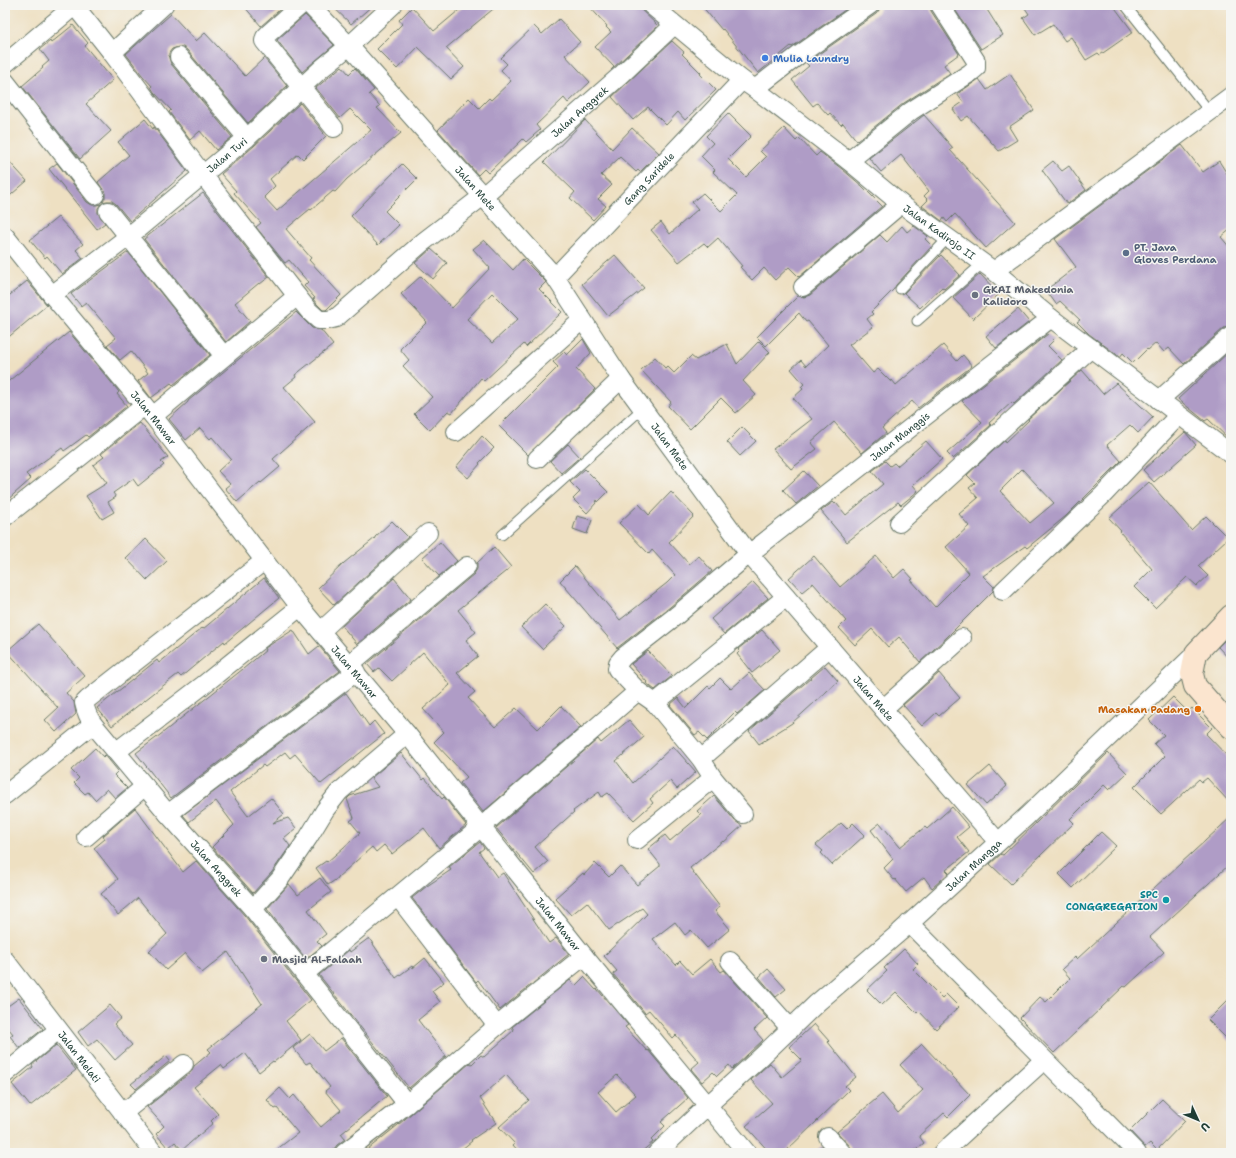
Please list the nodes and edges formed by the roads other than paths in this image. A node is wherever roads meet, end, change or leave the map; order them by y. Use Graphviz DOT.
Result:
graph roads {
  1 [pos="74,5"];
  2 [pos="164,5"];
  3 [pos="301,5"];
  4 [pos="310,5"];
  5 [pos="393,5"];
  6 [pos="650,5"];
  7 [pos="870,5"];
  8 [pos="940,5"];
  9 [pos="1125,5"];
  10 [pos="674,25"];
  11 [pos="349,46"];
  12 [pos="112,53"];
  13 [pos="179,57"];
  14 [pos="5,64"];
  15 [pos="5,81"];
  16 [pos="749,85"];
  17 [pos="302,88"];
  18 [pos="1231,96"];
  19 [pos="1210,112"];
  20 [pos="334,128"];
  21 [pos="247,138"];
  22 [pos="849,161"];
  23 [pos="203,175"];
  24 [pos="96,195"];
  25 [pos="483,196"];
  26 [pos="901,204"];
  27 [pos="108,211"];
  28 [pos="5,236"];
  29 [pos="128,237"];
  30 [pos="948,238"];
  31 [pos="988,267"];
  32 [pos="555,277"];
  33 [pos="804,287"];
  34 [pos="900,290"];
  35 [pos="52,295"];
  36 [pos="297,296"];
  37 [pos="1051,318"];
  38 [pos="582,320"];
  39 [pos="917,321"];
  40 [pos="1231,336"];
  41 [pos="1091,348"];
  42 [pos="224,356"];
  43 [pos="621,379"];
  44 [pos="1159,400"];
  45 [pos="643,408"];
  46 [pos="148,411"];
  47 [pos="1179,415"];
  48 [pos="456,432"];
  49 [pos="1231,454"];
  50 [pos="537,459"];
  51 [pos="5,517"];
  52 [pos="899,523"];
  53 [pos="428,533"];
  54 [pos="502,535"];
  55 [pos="749,554"];
  56 [pos="264,561"];
  57 [pos="467,566"];
  58 [pos="1003,591"];
  59 [pos="786,597"];
  60 [pos="300,607"];
  61 [pos="1231,616"];
  62 [pos="321,631"];
  63 [pos="962,638"];
  64 [pos="830,648"];
  65 [pos="1196,653"];
  66 [pos="353,668"];
  67 [pos="638,691"];
  68 [pos="654,703"];
  69 [pos="883,709"];
  70 [pos="93,724"];
  71 [pos="1231,727"];
  72 [pos="407,734"];
  73 [pos="117,751"];
  74 [pos="701,759"];
  75 [pos="713,778"];
  76 [pos="145,786"];
  77 [pos="5,795"];
  78 [pos="168,814"];
  79 [pos="743,814"];
  80 [pos="481,827"];
  81 [pos="86,837"];
  82 [pos="637,840"];
  83 [pos="998,842"];
  84 [pos="398,897"];
  85 [pos="253,909"];
  86 [pos="909,923"];
  87 [pos="584,956"];
  88 [pos="5,960"];
  89 [pos="730,961"];
  90 [pos="304,974"];
  91 [pos="497,1026"];
  92 [pos="791,1029"];
  93 [pos="58,1030"];
  94 [pos="1044,1060"];
  95 [pos="184,1064"];
  96 [pos="5,1074"];
  97 [pos="407,1104"];
  98 [pos="708,1105"];
  99 [pos="123,1113"];
  100 [pos="828,1137"];
  101 [pos="154,1153"];
  102 [pos="344,1153"];
  103 [pos="657,1153"];
  104 [pos="746,1153"];
  105 [pos="842,1153"];
  106 [pos="942,1153"];
  107 [pos="1137,1153"];
  1 -- 12 [label="street"];
  1 -- 14 [label="street"];
  2 -- 12 [label="street"];
  3 -- 17 [label="street"];
  4 -- 11 [label="street"];
  5 -- 11 [label="street, Jalan Turi"];
  6 -- 10 [label="street, Jalan Kadirojo II"];
  7 -- 16 [label="street, Gang Saridele"];
  8 -- 22 [label="street"];
  9 -- 19 [label="lane"];
  10 -- 16 [label="street, Jalan Kadirojo II"];
  10 -- 25 [label="street, Jalan Anggrek"];
  11 -- 17 [label="street, Jalan Turi"];
  11 -- 25 [label="street, Jalan Mete"];
  12 -- 23 [label="street"];
  13 -- 21 [label="street"];
  15 -- 24 [label="street"];
  16 -- 22 [label="street, Jalan Kadirojo II"];
  16 -- 32 [label="street, Gang Saridele"];
  17 -- 20 [label="street"];
  17 -- 21 [label="street, Jalan Turi"];
  18 -- 19 [label="street"];
  19 -- 31 [label="street"];
  21 -- 23 [label="street, Jalan Turi"];
  22 -- 26 [label="street, Jalan Kadirojo II"];
  23 -- 29 [label="street, Jalan Turi"];
  23 -- 36 [label="street"];
  25 -- 32 [label="street, Jalan Mete"];
  25 -- 36 [label="street, Jalan Anggrek"];
  26 -- 30 [label="street, Jalan Kadirojo II"];
  26 -- 33 [label="street"];
  27 -- 29 [label="street"];
  28 -- 35 [label="street, Jalan Mawar"];
  29 -- 35 [label="street, Jalan Turi"];
  29 -- 42 [label="street"];
  30 -- 31 [label="street, Jalan Kadirojo II"];
  30 -- 34 [label="lane"];
  31 -- 37 [label="street, Jalan Kadirojo II"];
  31 -- 39 [label="lane"];
  32 -- 38 [label="street, Jalan Mete"];
  35 -- 46 [label="street, Jalan Mawar"];
  36 -- 42 [label="street"];
  37 -- 41 [label="street, Jalan Kadirojo II"];
  37 -- 55 [label="street, Jalan Manggis"];
  38 -- 43 [label="street, Jalan Mete"];
  38 -- 48 [label="street"];
  40 -- 44 [label="street"];
  41 -- 44 [label="street, Jalan Kadirojo II"];
  41 -- 52 [label="street"];
  42 -- 46 [label="street"];
  43 -- 45 [label="street, Jalan Mete"];
  43 -- 50 [label="street"];
  44 -- 47 [label="street, Jalan Kadirojo II"];
  45 -- 54 [label="lane"];
  45 -- 55 [label="street, Jalan Mete"];
  46 -- 51 [label="street"];
  46 -- 56 [label="street, Jalan Mawar"];
  47 -- 49 [label="street, Jalan Kadirojo II"];
  47 -- 58 [label="street"];
  53 -- 62 [label="street"];
  55 -- 59 [label="street, Jalan Mete"];
  55 -- 67 [label="street, Jalan Manggis"];
  56 -- 60 [label="street, Jalan Mawar"];
  56 -- 70 [label="street, Jalan Anggrek"];
  57 -- 66 [label="street"];
  59 -- 64 [label="street, Jalan Mete"];
  59 -- 68 [label="street"];
  60 -- 62 [label="street, Jalan Mawar"];
  60 -- 73 [label="street"];
  61 -- 65 [label="street, Jalan Mangga"];
  62 -- 66 [label="street, Jalan Mawar"];
  63 -- 69 [label="street"];
  64 -- 69 [label="street, Jalan Mete"];
  64 -- 74 [label="street"];
  65 -- 71 [label="street"];
  65 -- 83 [label="street, Jalan Mangga"];
  66 -- 72 [label="street, Jalan Mawar"];
  66 -- 78 [label="street"];
  67 -- 68 [label="street"];
  67 -- 80 [label="street"];
  68 -- 74 [label="street"];
  69 -- 83 [label="street, Jalan Mete"];
  70 -- 73 [label="street, Jalan Anggrek"];
  70 -- 77 [label="street"];
  72 -- 80 [label="street, Jalan Mawar"];
  72 -- 85 [label="street"];
  73 -- 76 [label="street, Jalan Anggrek"];
  74 -- 75 [label="street"];
  75 -- 79 [label="street"];
  75 -- 82 [label="street"];
  76 -- 78 [label="street, Jalan Anggrek"];
  76 -- 81 [label="street"];
  78 -- 85 [label="street, Jalan Anggrek"];
  80 -- 84 [label="street"];
  80 -- 87 [label="street, Jalan Mawar"];
  83 -- 86 [label="street, Jalan Mangga"];
  84 -- 90 [label="street"];
  84 -- 91 [label="street"];
  85 -- 90 [label="street, Jalan Anggrek"];
  86 -- 92 [label="street, Jalan Mangga"];
  86 -- 94 [label="street"];
  87 -- 91 [label="street"];
  87 -- 98 [label="street, Jalan Mawar"];
  88 -- 93 [label="street, Jalan Melati"];
  89 -- 92 [label="street"];
  90 -- 97 [label="street, Jalan Anggrek"];
  91 -- 97 [label="street"];
  92 -- 98 [label="street, Jalan Mangga"];
  93 -- 96 [label="street"];
  93 -- 99 [label="street, Jalan Melati"];
  94 -- 106 [label="street"];
  94 -- 107 [label="street"];
  95 -- 99 [label="street"];
  97 -- 102 [label="street"];
  98 -- 103 [label="street, Jalan Mangga"];
  98 -- 104 [label="street, Jalan Mawar"];
  99 -- 101 [label="street, Jalan Melati"];
  100 -- 105 [label="street"];
}
